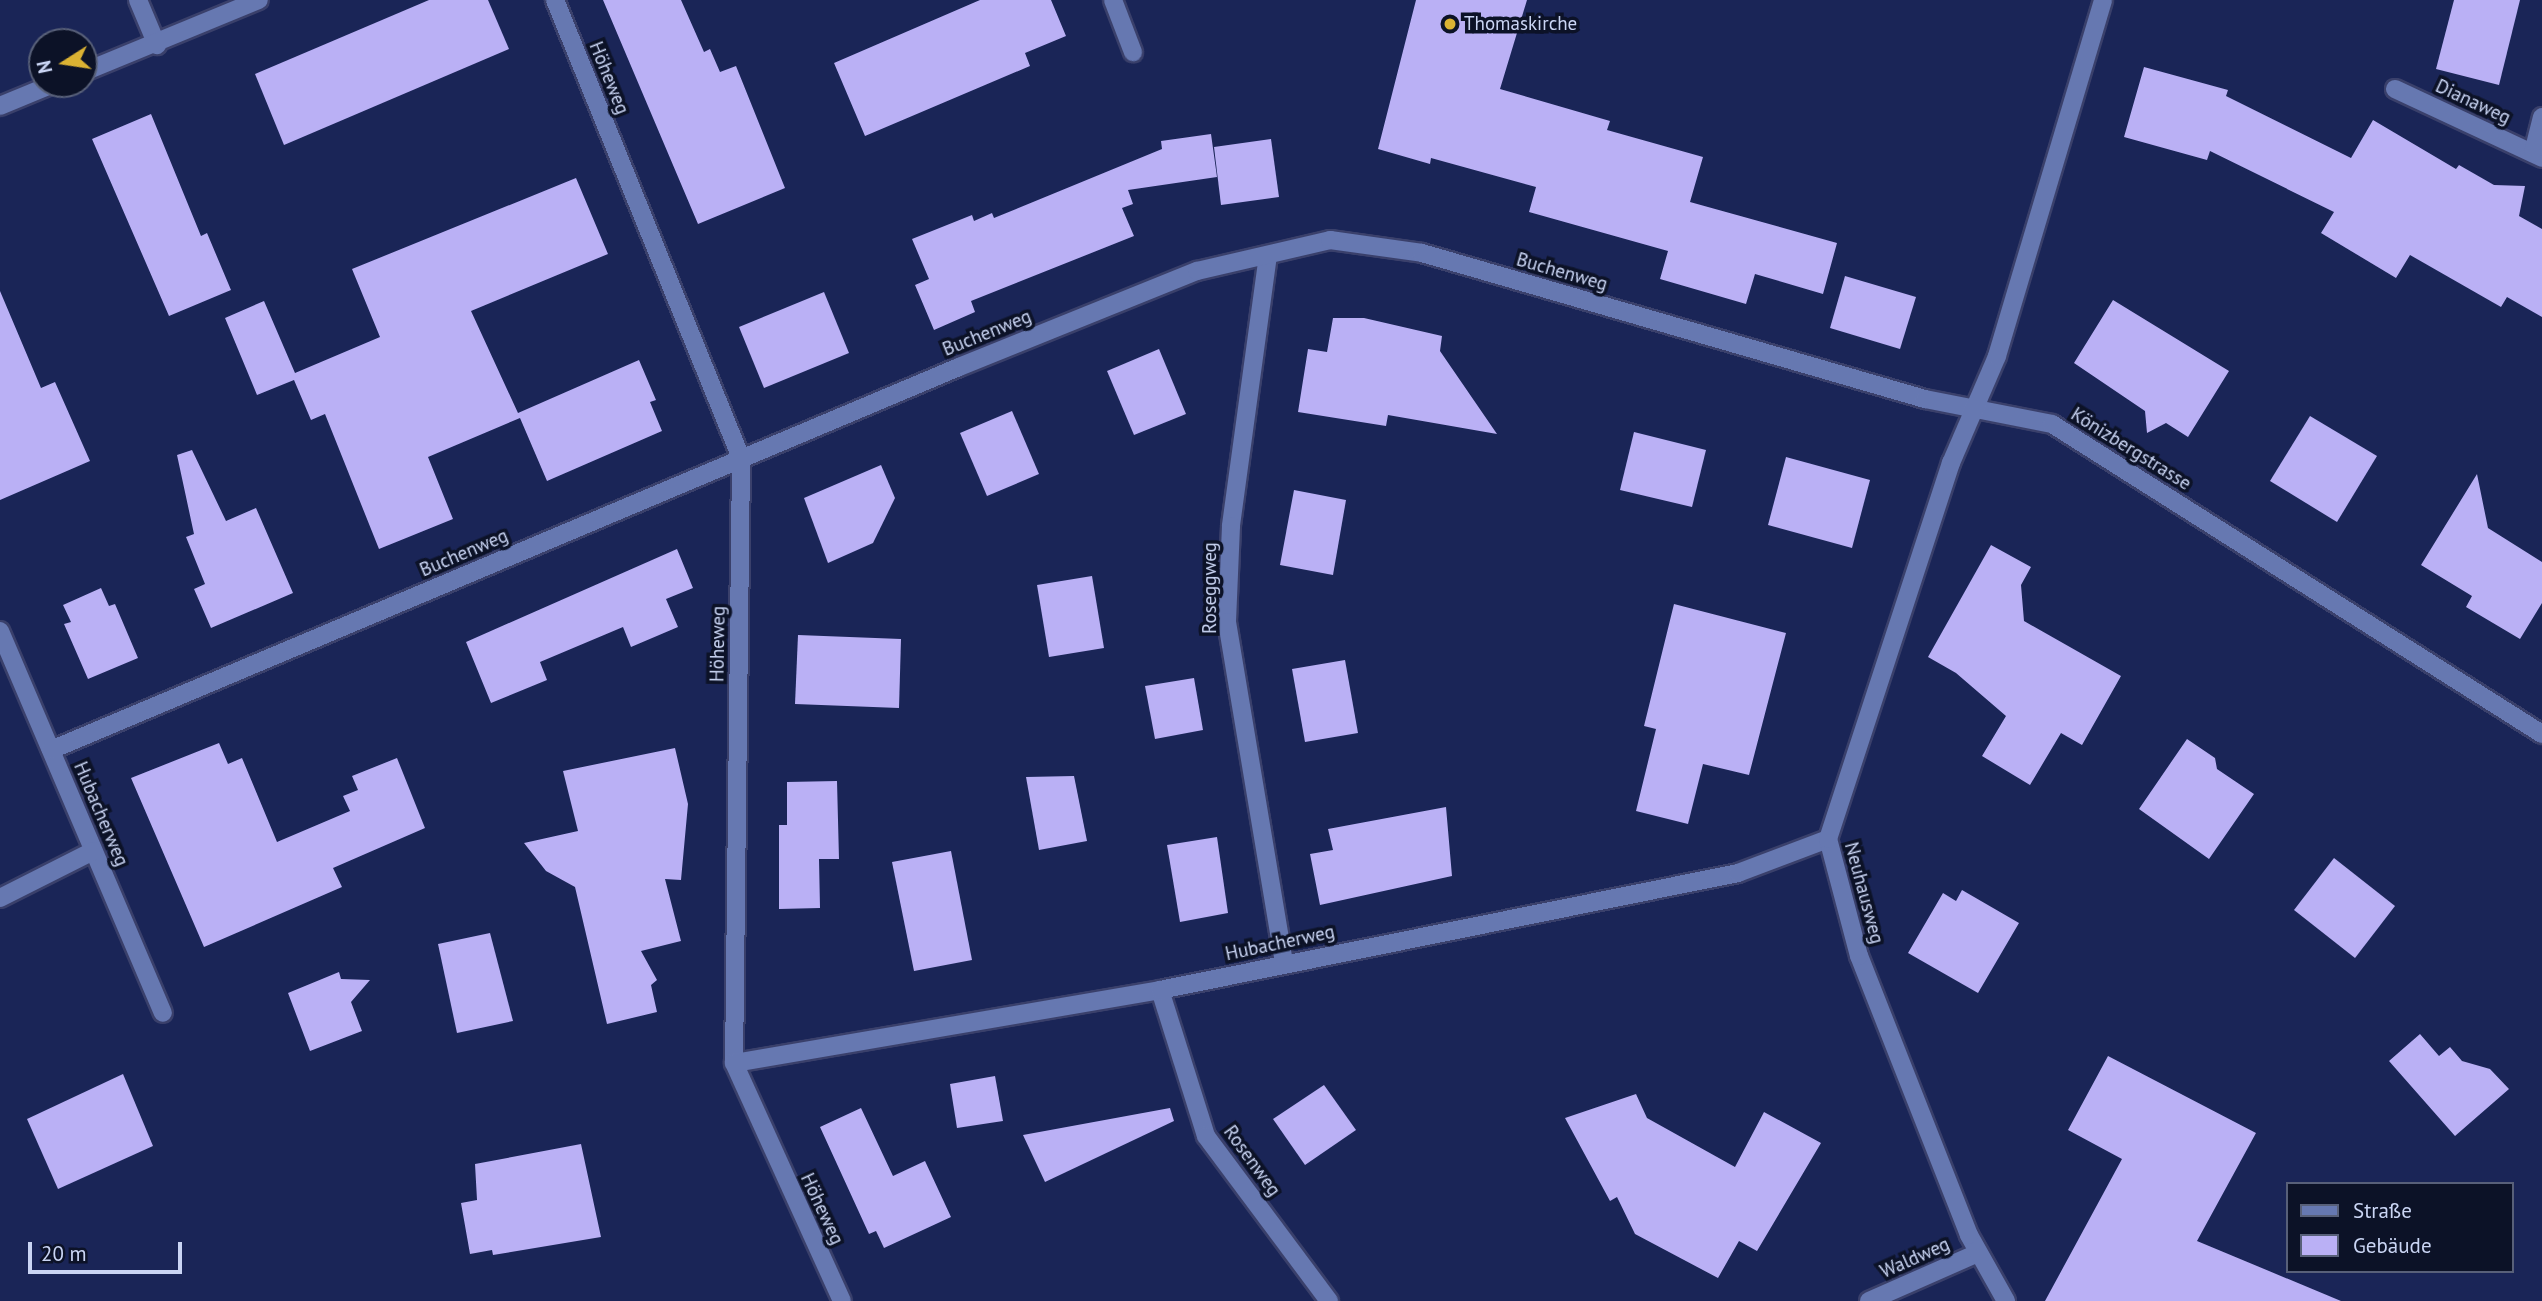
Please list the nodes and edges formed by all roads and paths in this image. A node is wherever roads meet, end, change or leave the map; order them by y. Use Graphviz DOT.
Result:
graph roads {
  1 [pos="138,0"];
  2 [pos="259,0"];
  3 [pos="555,0"];
  4 [pos="1113,0"];
  5 [pos="2103,0"];
  6 [pos="157,45"];
  7 [pos="1133,52"];
  8 [pos="98,67"];
  9 [pos="2395,89"];
  10 [pos="28,94"];
  11 [pos="0,106"];
  12 [pos="2542,117"];
  13 [pos="2538,156"];
  14 [pos="1268,254"];
  15 [pos="1976,407"];
  16 [pos="741,458"];
  17 [pos="0,631"];
  18 [pos="2542,734"];
  19 [pos="51,750"];
  20 [pos="1828,839"];
  21 [pos="93,851"];
  22 [pos="0,898"];
  23 [pos="1284,962"];
  24 [pos="1160,990"];
  25 [pos="163,1013"];
  26 [pos="734,1063"];
  27 [pos="1978,1253"];
  28 [pos="842,1301"];
  29 [pos="1329,1301"];
  30 [pos="1869,1301"];
  31 [pos="2006,1301"];
  1 -- 6 [label="street"];
  2 -- 6 [label="street"];
  3 -- 16 [label="street, Höheweg"];
  4 -- 7 [label="street"];
  5 -- 15 [label="street"];
  6 -- 8 [label="street"];
  9 -- 13 [label="street, Dianaweg"];
  10 -- 11 [label="street"];
  12 -- 13 [label="street, Dianaweg"];
  14 -- 15 [label="street, Buchenweg"];
  14 -- 16 [label="street, Buchenweg"];
  14 -- 23 [label="street, Roseggweg"];
  15 -- 18 [label="street, Könizbergstrasse"];
  15 -- 20 [label="street, Neuhausweg"];
  16 -- 19 [label="street, Buchenweg"];
  16 -- 26 [label="street, Höheweg"];
  17 -- 19 [label="street, Hubacherweg"];
  19 -- 21 [label="street, Hubacherweg"];
  20 -- 23 [label="street, Hubacherweg"];
  20 -- 27 [label="street, Neuhausweg"];
  21 -- 22 [label="street"];
  21 -- 25 [label="street, Hubacherweg"];
  23 -- 24 [label="street, Hubacherweg"];
  24 -- 26 [label="street, Hubacherweg"];
  24 -- 29 [label="street, Rosenweg"];
  26 -- 28 [label="street, Höheweg"];
  27 -- 30 [label="street, Waldweg"];
  27 -- 31 [label="street, Neuhausweg"];
}
